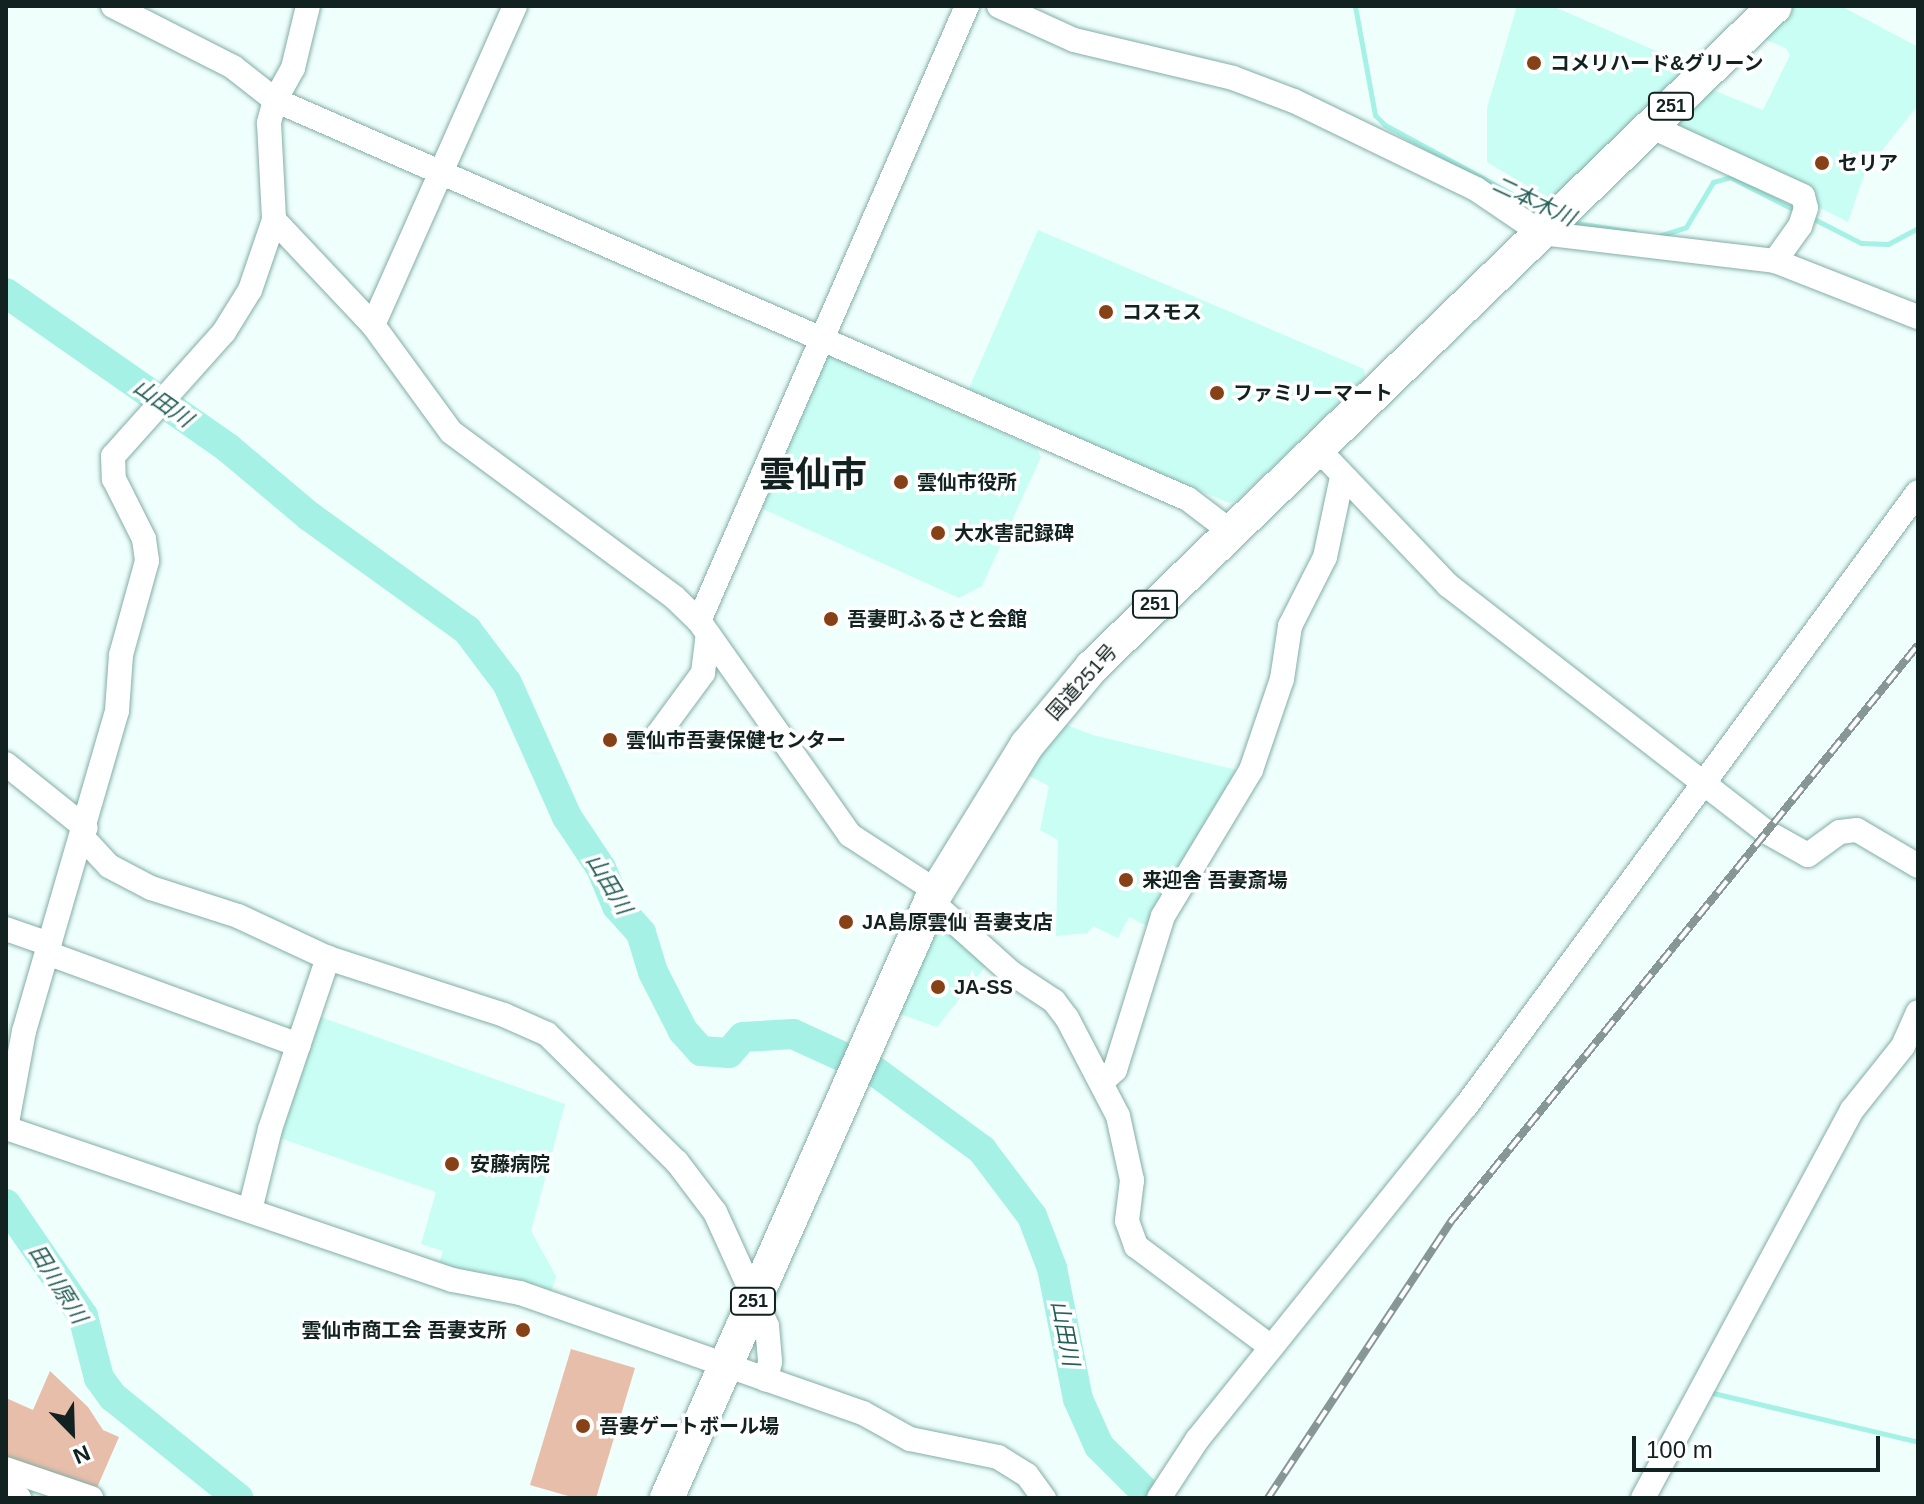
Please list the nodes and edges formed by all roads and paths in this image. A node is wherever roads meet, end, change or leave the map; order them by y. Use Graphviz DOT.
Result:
graph roads {
  1 [pos="113,6"];
  2 [pos="308,6"];
  3 [pos="515,6"];
  4 [pos="967,6"];
  5 [pos="999,6"];
  6 [pos="1775,6"];
  7 [pos="275,100"];
  8 [pos="1650,126"];
  9 [pos="440,171"];
  10 [pos="274,220"];
  11 [pos="1551,223"];
  12 [pos="1775,261"];
  13 [pos="1918,317"];
  14 [pos="373,325"];
  15 [pos="821,340"];
  16 [pos="1317,448"];
  17 [pos="1342,477"];
  18 [pos="1918,492"];
  19 [pos="1230,531"];
  20 [pos="704,627"];
  21 [pos="656,737"];
  22 [pos="6,764"];
  23 [pos="1702,783"];
  24 [pos="85,833"];
  25 [pos="1918,866"];
  26 [pos="934,896"];
  27 [pos="6,929"];
  28 [pos="48,948"];
  29 [pos="328,958"];
  30 [pos="1918,1012"];
  31 [pos="299,1045"];
  32 [pos="1103,1081"];
  33 [pos="250,1210"];
  34 [pos="754,1297"];
  35 [pos="1271,1347"];
  36 [pos="724,1368"];
  37 [pos="766,1380"];
  38 [pos="6,1469"];
  39 [pos="6,1493"];
  40 [pos="19,1498"];
  41 [pos="91,1498"];
  42 [pos="667,1498"];
  43 [pos="1044,1498"];
  44 [pos="1159,1498"];
  45 [pos="1643,1498"];
  1 -- 7 [label="street"];
  2 -- 7 [label="street"];
  3 -- 9 [label="street"];
  4 -- 15 [label="street"];
  5 -- 11 [label="street"];
  6 -- 8 [label="highway, 国道251号 / 251"];
  7 -- 9 [label="street"];
  7 -- 10 [label="street"];
  8 -- 11 [label="highway, 国道251号 / 251"];
  8 -- 12 [label="street"];
  9 -- 14 [label="street"];
  9 -- 15 [label="street"];
  10 -- 14 [label="street"];
  10 -- 24 [label="street"];
  11 -- 12 [label="street"];
  11 -- 16 [label="highway, 国道251号 / 251"];
  12 -- 13 [label="street"];
  14 -- 20 [label="street"];
  15 -- 19 [label="street"];
  15 -- 20 [label="street"];
  16 -- 17 [label="street"];
  16 -- 19 [label="highway, 国道251号 / 251"];
  17 -- 23 [label="street"];
  17 -- 32 [label="street"];
  18 -- 23 [label="street"];
  19 -- 26 [label="highway, 国道251号 / 251"];
  20 -- 21 [label="street"];
  20 -- 26 [label="street"];
  22 -- 24 [label="street"];
  23 -- 25 [label="street"];
  23 -- 35 [label="street"];
  24 -- 28 [label="street"];
  24 -- 29 [label="street"];
  26 -- 32 [label="street"];
  26 -- 34 [label="highway, 国道251号 / 251"];
  27 -- 28 [label="street"];
  28 -- 31 [label="street"];
  28 -- 33 [label="street"];
  29 -- 31 [label="street"];
  29 -- 34 [label="street"];
  30 -- 45 [label="street"];
  31 -- 33 [label="street"];
  32 -- 35 [label="street"];
  33 -- 36 [label="street"];
  34 -- 36 [label="highway, 国道251号 / 251"];
  34 -- 37 [label="street"];
  35 -- 44 [label="street"];
  36 -- 37 [label="street"];
  36 -- 42 [label="highway, 国道251号 / 251"];
  37 -- 43 [label="street"];
  38 -- 41 [label="street"];
  39 -- 40 [label="street"];
}
